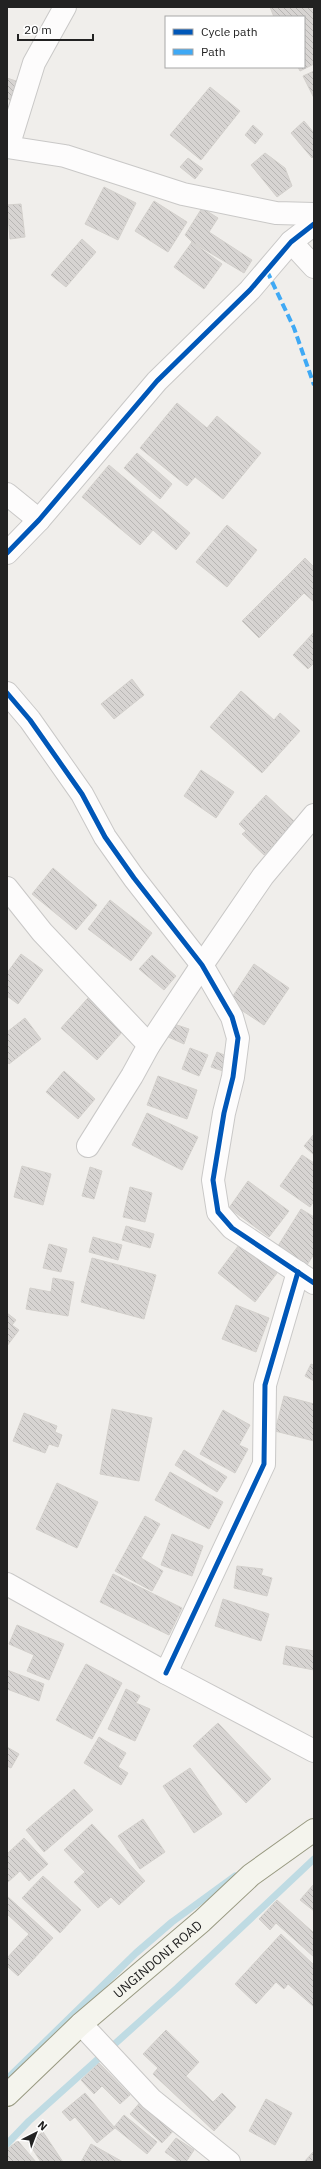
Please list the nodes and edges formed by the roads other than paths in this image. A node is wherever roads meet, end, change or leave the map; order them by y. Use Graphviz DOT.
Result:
graph roads {
  1 [pos="65,7"];
  2 [pos="7,147"];
  3 [pos="314,214"];
  4 [pos="314,224"];
  5 [pos="291,242"];
  6 [pos="314,266"];
  7 [pos="7,494"];
  8 [pos="39,520"];
  9 [pos="7,553"];
  10 [pos="7,693"];
  11 [pos="314,815"];
  12 [pos="7,888"];
  13 [pos="202,965"];
  14 [pos="149,1045"];
  15 [pos="88,1146"];
  16 [pos="306,1277"];
  17 [pos="7,1584"];
  18 [pos="166,1673"];
  19 [pos="314,1751"];
  20 [pos="314,1830"];
  21 [pos="81,2024"];
  22 [pos="7,2095"];
  23 [pos="228,2162"];
  1 -- 2 [label="street"];
  2 -- 3 [label="street"];
  4 -- 5 [label="street"];
  5 -- 6 [label="street"];
  5 -- 8 [label="street"];
  7 -- 8 [label="street"];
  8 -- 9 [label="street"];
  10 -- 13 [label="street"];
  11 -- 13 [label="street"];
  12 -- 14 [label="street"];
  13 -- 14 [label="street"];
  13 -- 16 [label="street"];
  14 -- 15 [label="street"];
  16 -- 18 [label="street"];
  17 -- 18 [label="street"];
  18 -- 19 [label="street"];
  20 -- 21 [label="main road, UNGINDONI ROAD"];
  21 -- 22 [label="main road, UNGINDONI ROAD"];
  21 -- 23 [label="street"];
}
